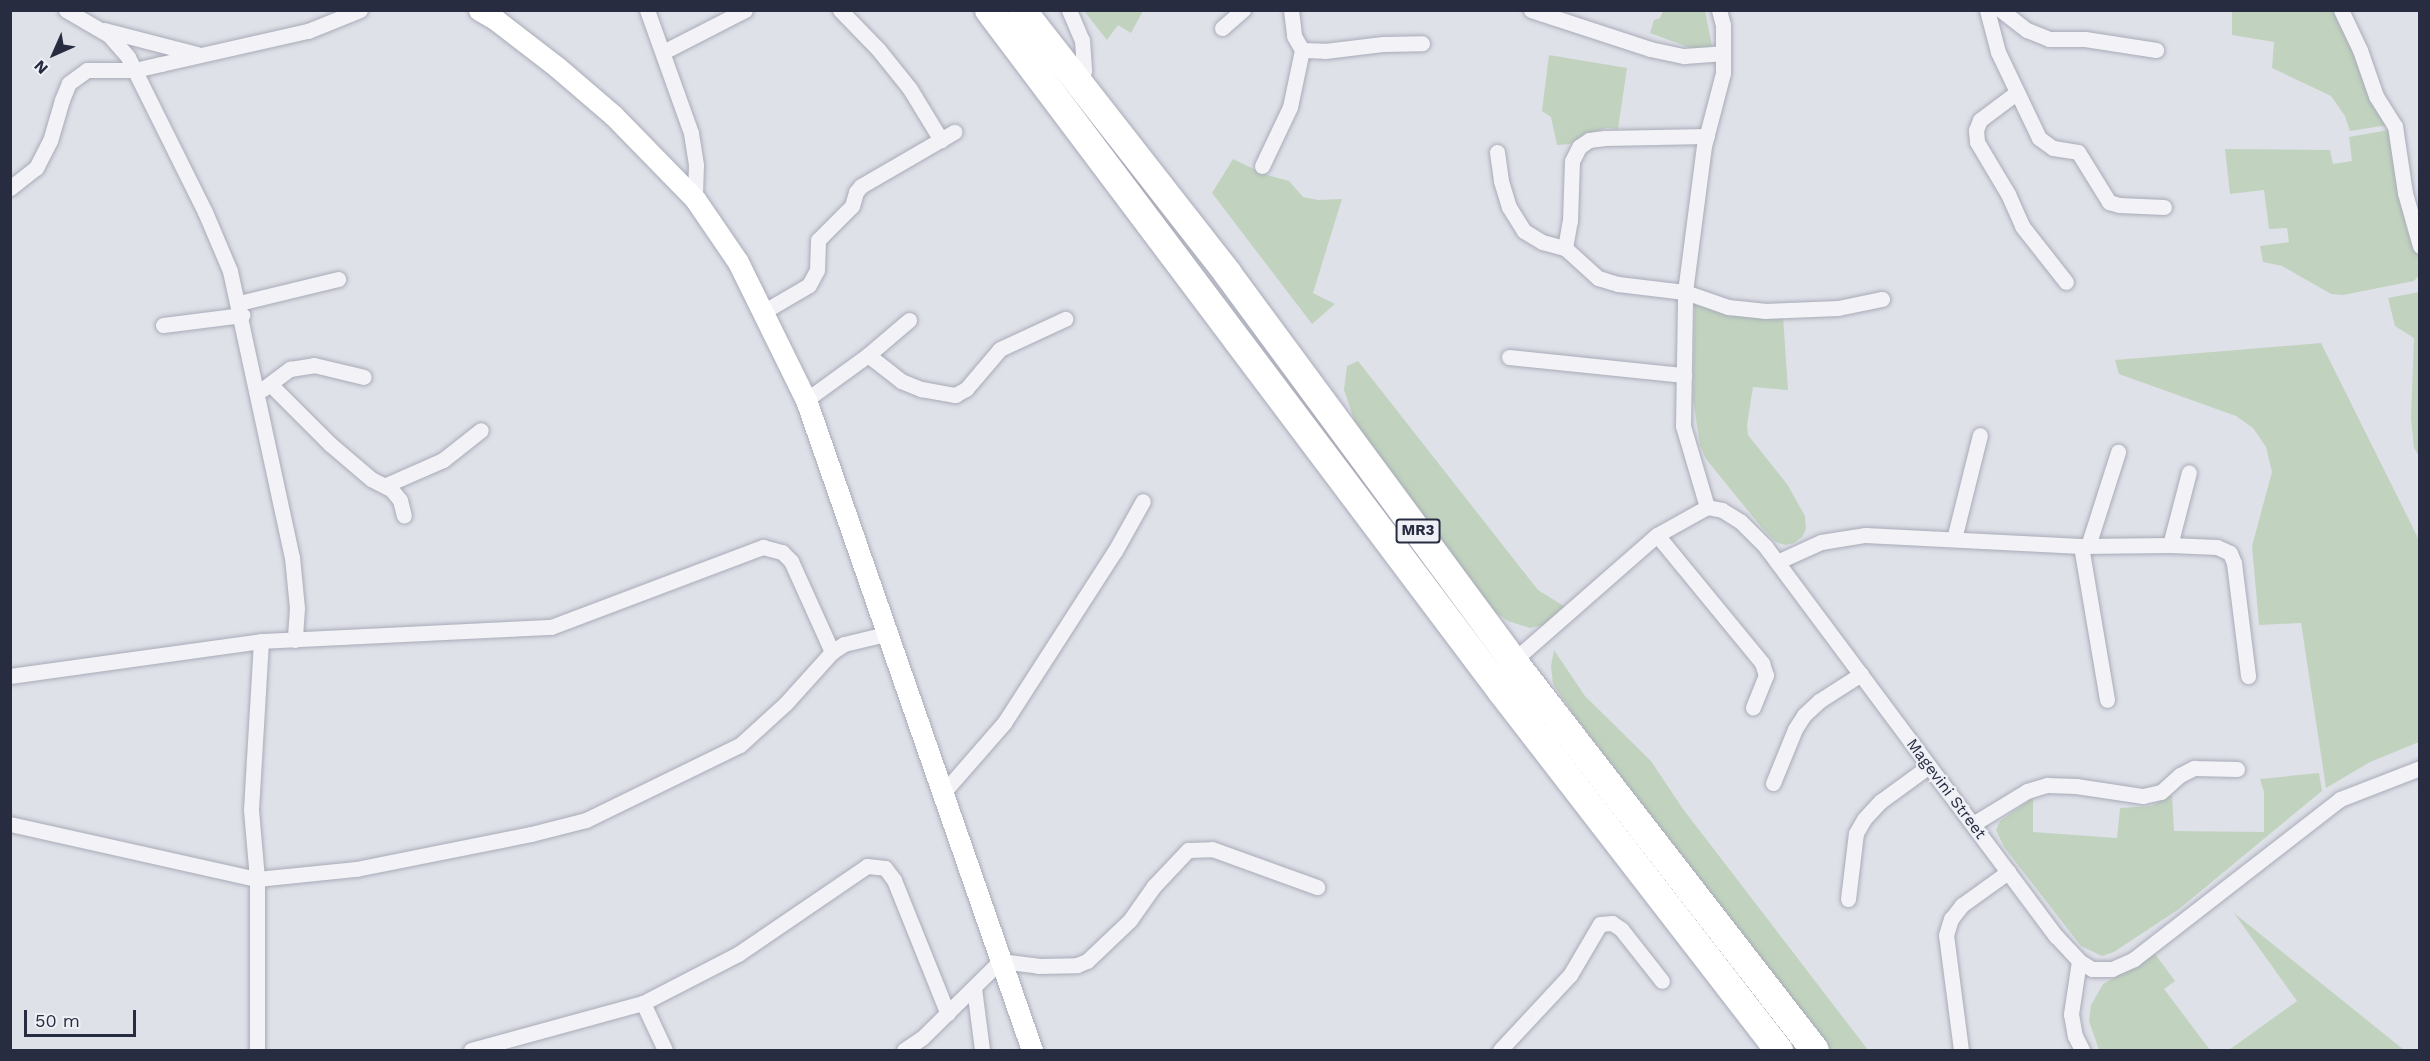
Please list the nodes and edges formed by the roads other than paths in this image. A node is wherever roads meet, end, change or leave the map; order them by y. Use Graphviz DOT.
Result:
graph roads {
  1 [pos="66,10"];
  2 [pos="360,10"];
  3 [pos="479,10"];
  4 [pos="647,10"];
  5 [pos="745,10"];
  6 [pos="840,10"];
  7 [pos="985,10"];
  8 [pos="989,10"];
  9 [pos="1022,10"];
  10 [pos="1042,10"];
  11 [pos="1069,10"];
  12 [pos="1243,10"];
  13 [pos="1291,10"];
  14 [pos="1531,10"];
  15 [pos="1719,10"];
  16 [pos="1987,10"];
  17 [pos="2001,10"];
  18 [pos="2341,10"];
  19 [pos="98,28"];
  20 [pos="1222,28"];
  21 [pos="1422,44"];
  22 [pos="1302,50"];
  23 [pos="2156,50"];
  24 [pos="663,52"];
  25 [pos="1723,53"];
  26 [pos="201,54"];
  27 [pos="135,70"];
  28 [pos="1084,71"];
  29 [pos="1042,80"];
  30 [pos="2016,93"];
  31 [pos="954,132"];
  32 [pos="1707,136"];
  33 [pos="941,140"];
  34 [pos="1497,152"];
  35 [pos="1262,166"];
  36 [pos="10,188"];
  37 [pos="696,198"];
  38 [pos="2164,207"];
  39 [pos="2420,246"];
  40 [pos="1565,248"];
  41 [pos="1228,274"];
  42 [pos="338,279"];
  43 [pos="2066,282"];
  44 [pos="1685,292"];
  45 [pos="1882,298"];
  46 [pos="240,309"];
  47 [pos="763,312"];
  48 [pos="1065,319"];
  49 [pos="909,320"];
  50 [pos="163,325"];
  51 [pos="868,355"];
  52 [pos="1509,357"];
  53 [pos="1684,375"];
  54 [pos="364,377"];
  55 [pos="270,384"];
  56 [pos="256,394"];
  57 [pos="806,400"];
  58 [pos="481,430"];
  59 [pos="1980,435"];
  60 [pos="2118,452"];
  61 [pos="2189,472"];
  62 [pos="386,485"];
  63 [pos="1143,501"];
  64 [pos="1707,507"];
  65 [pos="404,516"];
  66 [pos="1657,535"];
  67 [pos="1954,539"];
  68 [pos="2170,545"];
  69 [pos="2085,546"];
  70 [pos="1777,562"];
  71 [pos="886,634"];
  72 [pos="295,639"];
  73 [pos="261,641"];
  74 [pos="832,652"];
  75 [pos="1514,660"];
  76 [pos="1861,674"];
  77 [pos="10,676"];
  78 [pos="2248,676"];
  79 [pos="2107,700"];
  80 [pos="1752,708"];
  81 [pos="1929,766"];
  82 [pos="2420,768"];
  83 [pos="2237,769"];
  84 [pos="1773,783"];
  85 [pos="942,794"];
  86 [pos="10,824"];
  87 [pos="1973,824"];
  88 [pos="2008,872"];
  89 [pos="257,879"];
  90 [pos="1317,887"];
  91 [pos="1848,899"];
  92 [pos="1000,961"];
  93 [pos="2079,961"];
  94 [pos="1662,981"];
  95 [pos="974,988"];
  96 [pos="643,1003"];
  97 [pos="948,1014"];
  98 [pos="256,1050"];
  99 [pos="471,1050"];
  100 [pos="665,1050"];
  101 [pos="904,1050"];
  102 [pos="982,1050"];
  103 [pos="1032,1050"];
  104 [pos="1500,1050"];
  105 [pos="1779,1050"];
  106 [pos="1815,1050"];
  107 [pos="1961,1050"];
  108 [pos="2082,1050"];
  1 -- 19 [label="street"];
  2 -- 26 [label="street"];
  3 -- 37 [label="street"];
  4 -- 24 [label="street"];
  5 -- 24 [label="street"];
  6 -- 33 [label="street"];
  7 -- 29 [label="highway"];
  8 -- 29 [label="highway, MR3"];
  9 -- 41 [label="highway, MR3"];
  10 -- 28 [label="highway"];
  11 -- 28 [label="street"];
  12 -- 20 [label="street"];
  13 -- 22 [label="street"];
  14 -- 25 [label="street"];
  15 -- 25 [label="street"];
  16 -- 30 [label="street"];
  17 -- 23 [label="street"];
  18 -- 39 [label="street"];
  19 -- 26 [label="street"];
  19 -- 27 [label="street"];
  21 -- 22 [label="street"];
  22 -- 35 [label="street"];
  24 -- 37 [label="street"];
  25 -- 32 [label="street"];
  26 -- 27 [label="street"];
  27 -- 36 [label="street"];
  27 -- 46 [label="street"];
  28 -- 41 [label="highway"];
  29 -- 105 [label="highway, MR3"];
  30 -- 38 [label="street"];
  30 -- 43 [label="street"];
  31 -- 33 [label="street"];
  32 -- 40 [label="street"];
  32 -- 44 [label="street"];
  33 -- 47 [label="street"];
  34 -- 40 [label="street"];
  37 -- 47 [label="street"];
  40 -- 44 [label="street"];
  41 -- 75 [label="highway, MR3"];
  42 -- 46 [label="street"];
  44 -- 45 [label="street"];
  44 -- 53 [label="street"];
  46 -- 50 [label="street"];
  46 -- 56 [label="street"];
  47 -- 57 [label="street"];
  48 -- 51 [label="street"];
  49 -- 51 [label="street"];
  51 -- 57 [label="street"];
  52 -- 53 [label="street"];
  53 -- 64 [label="street"];
  54 -- 55 [label="street"];
  55 -- 56 [label="street"];
  55 -- 62 [label="street"];
  56 -- 72 [label="street"];
  57 -- 71 [label="street"];
  58 -- 62 [label="street"];
  59 -- 67 [label="street"];
  60 -- 69 [label="street"];
  61 -- 68 [label="street"];
  62 -- 65 [label="street"];
  63 -- 85 [label="street"];
  64 -- 66 [label="street"];
  64 -- 70 [label="street, Magevini Street"];
  66 -- 75 [label="street"];
  66 -- 80 [label="street"];
  67 -- 69 [label="street"];
  67 -- 70 [label="street"];
  68 -- 69 [label="street"];
  68 -- 78 [label="street"];
  69 -- 79 [label="street"];
  70 -- 76 [label="street, Magevini Street"];
  71 -- 74 [label="street"];
  71 -- 85 [label="street"];
  72 -- 73 [label="street"];
  72 -- 74 [label="street"];
  73 -- 77 [label="street"];
  73 -- 89 [label="street"];
  74 -- 89 [label="street"];
  75 -- 106 [label="highway, MR3"];
  76 -- 81 [label="street, Magevini Street"];
  76 -- 84 [label="street"];
  81 -- 87 [label="street, Magevini Street"];
  81 -- 91 [label="street"];
  82 -- 93 [label="street"];
  83 -- 87 [label="street"];
  85 -- 92 [label="street"];
  86 -- 89 [label="street"];
  87 -- 88 [label="street, Magevini Street"];
  88 -- 93 [label="street, Magevini Street"];
  88 -- 107 [label="street"];
  89 -- 98 [label="street"];
  90 -- 92 [label="street"];
  92 -- 95 [label="street"];
  92 -- 103 [label="street"];
  93 -- 108 [label="street"];
  94 -- 104 [label="street"];
  95 -- 97 [label="street"];
  95 -- 102 [label="street"];
  96 -- 97 [label="street"];
  96 -- 99 [label="street"];
  96 -- 100 [label="street"];
  97 -- 101 [label="street"];
}
